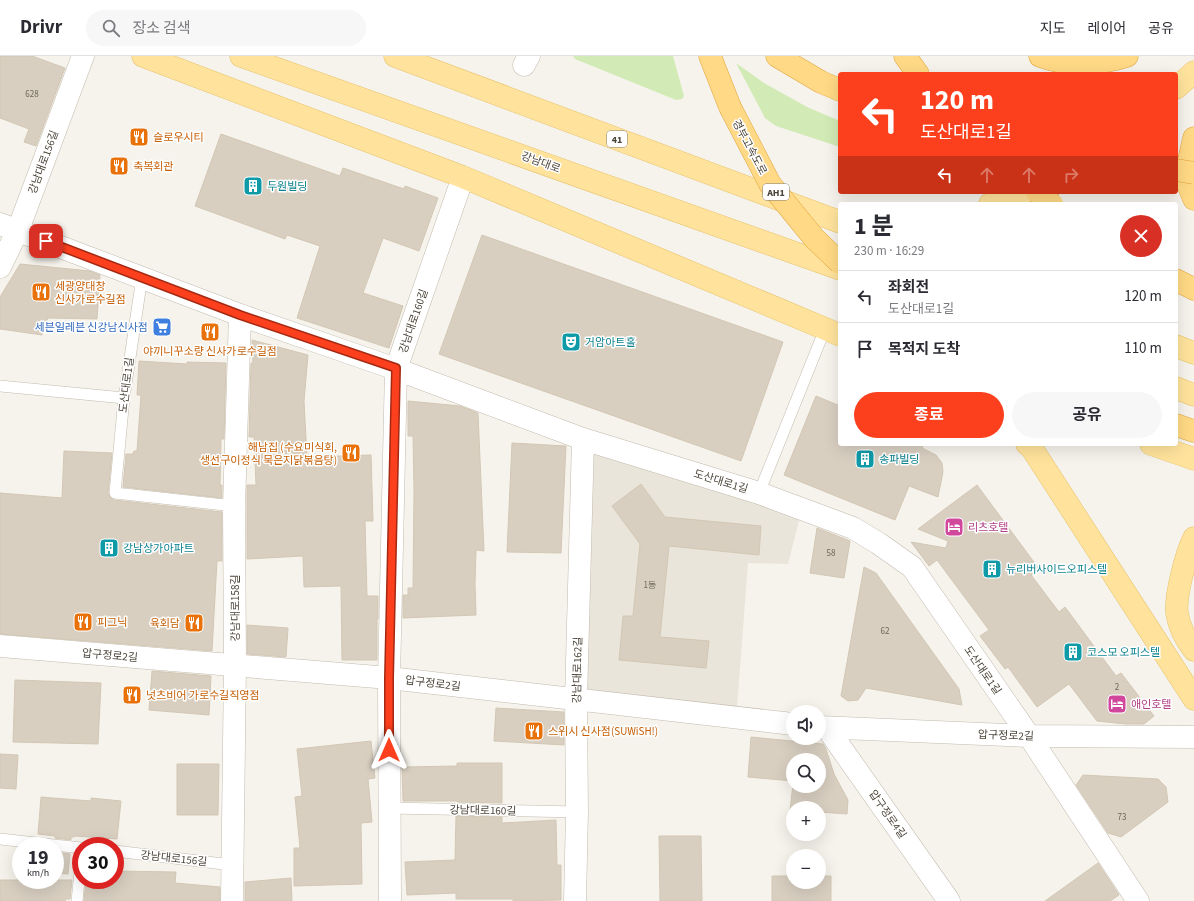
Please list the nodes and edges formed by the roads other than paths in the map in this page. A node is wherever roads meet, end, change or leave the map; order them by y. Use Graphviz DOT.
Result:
graph roads {
  1 [pos="83,56"];
  2 [pos="143,56"];
  3 [pos="241,56"];
  4 [pos="395,56"];
  5 [pos="710,56"];
  6 [pos="777,56"];
  7 [pos="905,56"];
  8 [pos="1040,56"];
  9 [pos="1127,56"];
  10 [pos="917,72"];
  11 [pos="1194,72"];
  12 [pos="1178,86"];
  13 [pos="838,89"];
  14 [pos="1194,138"];
  15 [pos="1178,170"];
  16 [pos="1194,173"];
  17 [pos="463,177"];
  18 [pos="1032,194"];
  19 [pos="1040,194"];
  20 [pos="1194,199"];
  21 [pos="1000,202"];
  22 [pos="1050,202"];
  23 [pos="798,206"];
  24 [pos="838,207"];
  25 [pos="838,221"];
  26 [pos="9,227"];
  27 [pos="838,261"];
  28 [pos="0,267"];
  29 [pos="838,268"];
  30 [pos="142,278"];
  31 [pos="1178,281"];
  32 [pos="1194,288"];
  33 [pos="240,315"];
  34 [pos="832,332"];
  35 [pos="1178,347"];
  36 [pos="1194,353"];
  37 [pos="396,368"];
  38 [pos="0,386"];
  39 [pos="1178,389"];
  40 [pos="1194,395"];
  41 [pos="124,398"];
  42 [pos="1178,426"];
  43 [pos="1194,431"];
  44 [pos="583,439"];
  45 [pos="1029,446"];
  46 [pos="1157,446"];
  47 [pos="1194,459"];
  48 [pos="759,493"];
  49 [pos="234,506"];
  50 [pos="1194,538"];
  51 [pos="0,646"];
  52 [pos="1194,650"];
  53 [pos="235,665"];
  54 [pos="389,678"];
  55 [pos="1194,699"];
  56 [pos="576,700"];
  57 [pos="786,723"];
  58 [pos="826,727"];
  59 [pos="826,731"];
  60 [pos="1029,736"];
  61 [pos="1194,737"];
  62 [pos="390,808"];
  63 [pos="577,812"];
  64 [pos="0,838"];
  65 [pos="72,847"];
  66 [pos="124,852"];
  67 [pos="232,865"];
  68 [pos="78,889"];
  69 [pos="77,901"];
  70 [pos="232,901"];
  71 [pos="390,901"];
  72 [pos="575,901"];
  73 [pos="949,901"];
  74 [pos="1138,901"];
  1 -- 26 [label="street, 강남대로156길"];
  2 -- 17 [label="main road"];
  3 -- 29 [label="main road, 강남대로"];
  4 -- 23 [label="main road, 41"];
  5 -- 27 [label="highway, 경부고속도로 / AH1, bridge"];
  6 -- 13 [label="highway"];
  7 -- 10 [label="highway"];
  8 -- 9 [label="highway"];
  11 -- 12 [label="main road"];
  14 -- 20 [label="highway"];
  15 -- 16 [label="highway, bridge"];
  17 -- 34 [label="main road"];
  17 -- 37 [label="street, 강남대로160길"];
  18 -- 21 [label="main road"];
  19 -- 22 [label="highway, bridge"];
  23 -- 24 [label="main road"];
  23 -- 25 [label="main road, 41"];
  26 -- 28 [label="street, 강남대로156길"];
  26 -- 30 [label="street, 도산대로1길"];
  30 -- 33 [label="street, 도산대로1길"];
  30 -- 41 [label="lane, 도산대로1길"];
  31 -- 32 [label="highway"];
  33 -- 37 [label="street, 도산대로1길"];
  33 -- 49 [label="street, 강남대로158길"];
  34 -- 48 [label="lane"];
  35 -- 36 [label="main road"];
  37 -- 44 [label="street, 도산대로1길"];
  37 -- 54 [label="street, 강남대로160길"];
  38 -- 41 [label="lane"];
  39 -- 40 [label="main road"];
  41 -- 49 [label="lane, 도산대로1길"];
  42 -- 43 [label="highway"];
  44 -- 48 [label="street, 도산대로1길"];
  44 -- 56 [label="street, 강남대로162길"];
  45 -- 55 [label="main road"];
  46 -- 47 [label="main road"];
  48 -- 60 [label="street, 도산대로1길"];
  49 -- 53 [label="street, 강남대로158길"];
  50 -- 52 [label="main road"];
  51 -- 53 [label="street, 압구정로2길"];
  53 -- 54 [label="street, 압구정로2길"];
  53 -- 67 [label="street, 강남대로158길"];
  54 -- 56 [label="street, 압구정로2길"];
  54 -- 62 [label="street, 강남대로160길"];
  56 -- 57 [label="street, 압구정로2길"];
  56 -- 63 [label="street, 강남대로162길"];
  58 -- 60 [label="street, 압구정로2길"];
  59 -- 73 [label="street, 압구정로4길"];
  60 -- 61 [label="street, 압구정로2길"];
  60 -- 74 [label="street, 도산대로1길"];
  62 -- 63 [label="lane, 강남대로160길"];
  62 -- 71 [label="street, 강남대로160길"];
  63 -- 72 [label="street, 강남대로162길"];
  64 -- 65 [label="lane"];
  66 -- 67 [label="lane, 강남대로156길"];
  67 -- 70 [label="street, 강남대로158길"];
  68 -- 69 [label="lane"];
}
